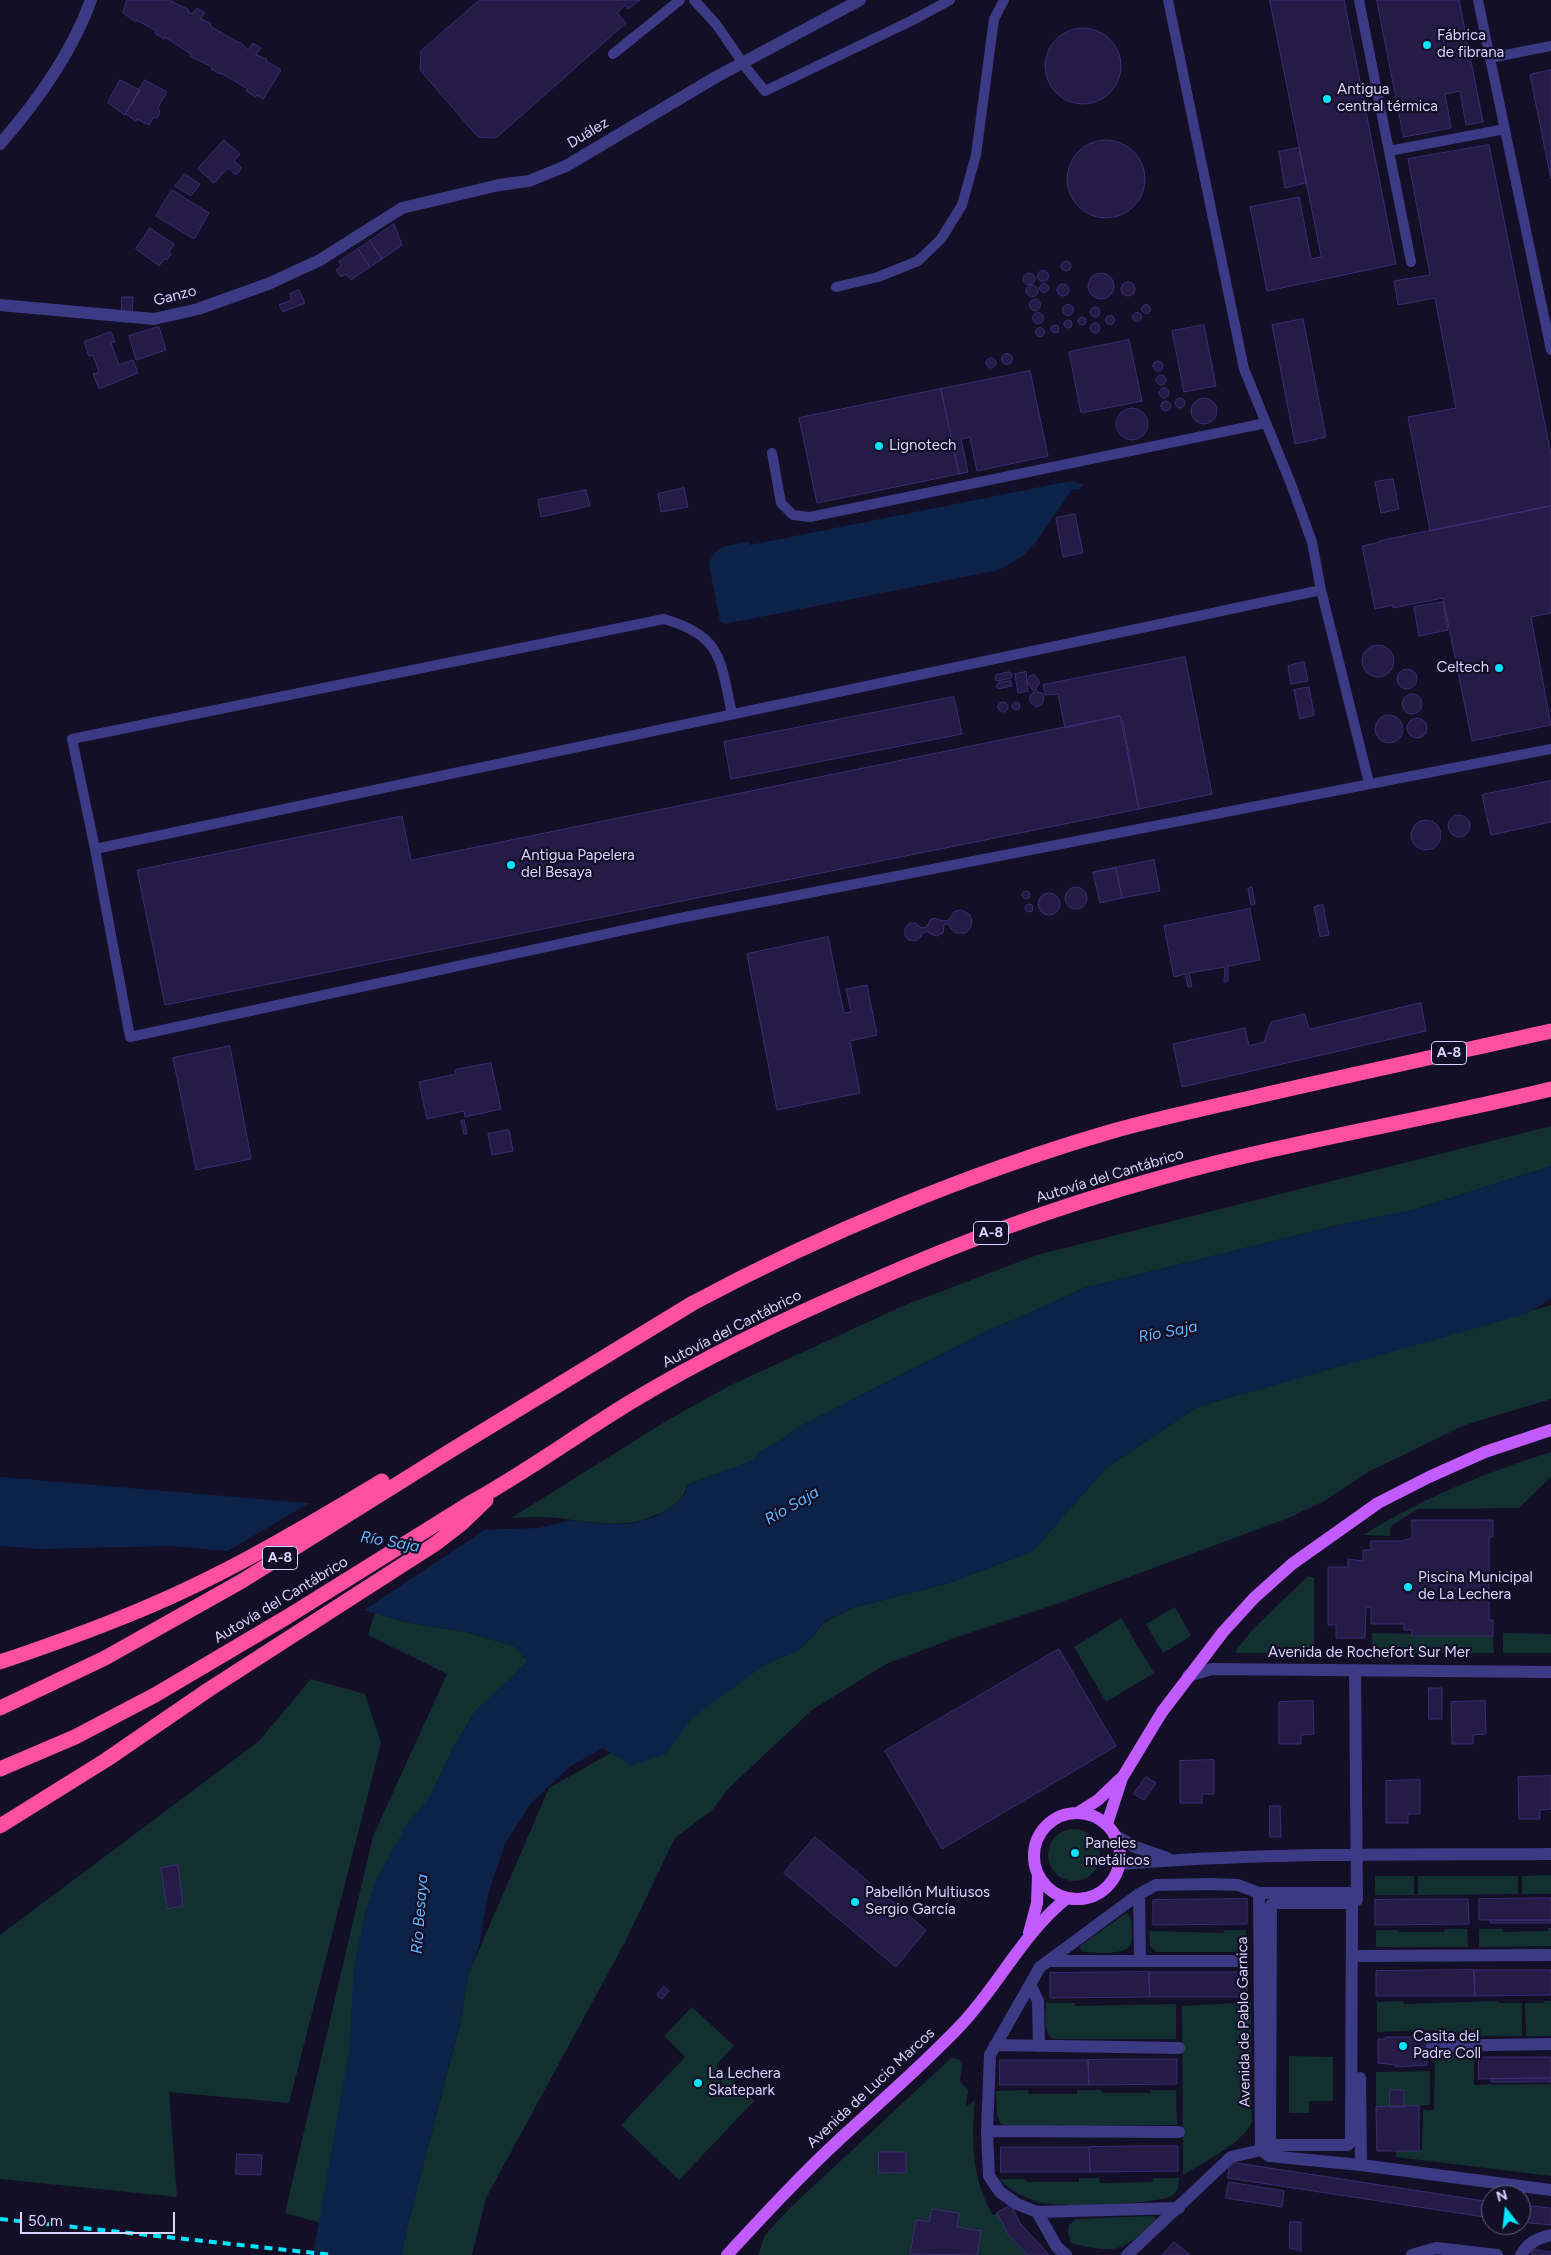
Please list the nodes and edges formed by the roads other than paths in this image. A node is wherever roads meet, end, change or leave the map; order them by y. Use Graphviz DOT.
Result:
graph roads {
  1 [pos="91,0"];
  2 [pos="680,0"];
  3 [pos="694,0"];
  4 [pos="860,0"];
  5 [pos="950,0"];
  6 [pos="1004,0"];
  7 [pos="1168,0"];
  8 [pos="1359,0"];
  9 [pos="1478,0"];
  10 [pos="1551,46"];
  11 [pos="613,54"];
  12 [pos="1490,58"];
  13 [pos="743,63"];
  14 [pos="1505,129"];
  15 [pos="0,144"];
  16 [pos="1389,151"];
  17 [pos="320,260"];
  18 [pos="1411,262"];
  19 [pos="836,287"];
  20 [pos="0,305"];
  21 [pos="1551,350"];
  22 [pos="1266,423"];
  23 [pos="772,453"];
  24 [pos="1321,590"];
  25 [pos="732,714"];
  26 [pos="1551,749"];
  27 [pos="1370,783"];
  28 [pos="95,849"];
  29 [pos="1551,1031"];
  30 [pos="1551,1090"];
  31 [pos="1551,1430"];
  32 [pos="450,1451"];
  33 [pos="497,1488"];
  34 [pos="0,1662"];
  35 [pos="1355,1670"];
  36 [pos="1551,1672"];
  37 [pos="1188,1676"];
  38 [pos="0,1708"];
  39 [pos="0,1769"];
  40 [pos="1122,1778"];
  41 [pos="1079,1812"];
  42 [pos="1107,1824"];
  43 [pos="0,1826"];
  44 [pos="1116,1836"];
  45 [pos="1551,1854"];
  46 [pos="1356,1855"];
  47 [pos="1171,1860"];
  48 [pos="1120,1864"];
  49 [pos="1038,1874"];
  50 [pos="1258,1893"];
  51 [pos="1139,1894"];
  52 [pos="1067,1898"];
  53 [pos="1354,1899"];
  54 [pos="1027,1938"];
  55 [pos="1551,1955"];
  56 [pos="1357,1956"];
  57 [pos="1049,1961"];
  58 [pos="1140,1961"];
  59 [pos="1243,1961"];
  60 [pos="1032,1986"];
  61 [pos="1551,2044"];
  62 [pos="995,2045"];
  63 [pos="1040,2046"];
  64 [pos="1432,2046"];
  65 [pos="1179,2048"];
  66 [pos="987,2130"];
  67 [pos="1179,2132"];
  68 [pos="1262,2150"];
  69 [pos="1361,2165"];
  70 [pos="1551,2190"];
  71 [pos="1179,2208"];
  72 [pos="1038,2212"];
  73 [pos="1551,2235"];
  74 [pos="727,2255"];
  75 [pos="1066,2255"];
  76 [pos="1127,2255"];
  77 [pos="1412,2255"];
  78 [pos="1497,2255"];
  79 [pos="1522,2255"];
  1 -- 15 [label="street"];
  2 -- 11 [label="lane"];
  3 -- 13 [label="lane"];
  4 -- 13 [label="street, Duález"];
  5 -- 13 [label="lane"];
  6 -- 19 [label="lane"];
  7 -- 22 [label="lane"];
  8 -- 16 [label="lane"];
  9 -- 12 [label="lane"];
  10 -- 12 [label="lane"];
  12 -- 14 [label="lane"];
  13 -- 17 [label="street, Duález"];
  14 -- 16 [label="lane"];
  14 -- 21 [label="lane"];
  16 -- 18 [label="lane"];
  17 -- 20 [label="street, Ganzo"];
  22 -- 23 [label="lane"];
  22 -- 24 [label="lane"];
  24 -- 25 [label="lane"];
  24 -- 27 [label="lane"];
  25 -- 28 [label="lane"];
  25 -- 28 [label="lane"];
  26 -- 27 [label="lane"];
  27 -- 28 [label="lane"];
  29 -- 32 [label="highway, A-8"];
  30 -- 33 [label="highway, Autovía del Cantábrico / A-8"];
  31 -- 37 [label="main road"];
  32 -- 34 [label="highway"];
  32 -- 38 [label="highway, A-8"];
  33 -- 39 [label="highway, Autovía del Cantábrico / A-8"];
  33 -- 43 [label="highway"];
  35 -- 36 [label="street, Avenida de Rochefort Sur Mer"];
  35 -- 37 [label="street, Avenida de Rochefort Sur Mer"];
  35 -- 46 [label="street"];
  37 -- 40 [label="main road"];
  40 -- 41 [label="main road"];
  40 -- 42 [label="main road"];
  41 -- 42 [label="main road"];
  41 -- 49 [label="main road"];
  42 -- 44 [label="main road"];
  44 -- 47 [label="street"];
  44 -- 48 [label="main road"];
  45 -- 46 [label="street"];
  46 -- 47 [label="street"];
  46 -- 53 [label="street"];
  47 -- 48 [label="street"];
  48 -- 52 [label="main road"];
  49 -- 52 [label="main road"];
  49 -- 54 [label="main road, Avenida de Lucio Marcos"];
  50 -- 51 [label="street"];
  50 -- 53 [label="street"];
  50 -- 68 [label="street, Avenida de Pablo Garnica"];
  51 -- 57 [label="street"];
  51 -- 58 [label="street"];
  52 -- 54 [label="main road, Avenida de Lucio Marcos"];
  53 -- 53 [label="street"];
  53 -- 56 [label="street"];
  54 -- 74 [label="main road, Avenida de Lucio Marcos"];
  55 -- 56 [label="street"];
  56 -- 69 [label="street"];
  57 -- 58 [label="street, Avenida de Pablo Garnica"];
  57 -- 60 [label="street"];
  58 -- 59 [label="street, Avenida de Pablo Garnica"];
  60 -- 62 [label="street"];
  60 -- 63 [label="street"];
  61 -- 64 [label="street"];
  62 -- 63 [label="street"];
  62 -- 66 [label="street"];
  63 -- 65 [label="street"];
  66 -- 67 [label="street"];
  66 -- 72 [label="street"];
  68 -- 69 [label="street"];
  68 -- 71 [label="street"];
  69 -- 70 [label="street"];
  71 -- 72 [label="street"];
  71 -- 76 [label="street"];
  72 -- 75 [label="street"];
  73 -- 79 [label="street"];
  77 -- 78 [label="street"];
}
